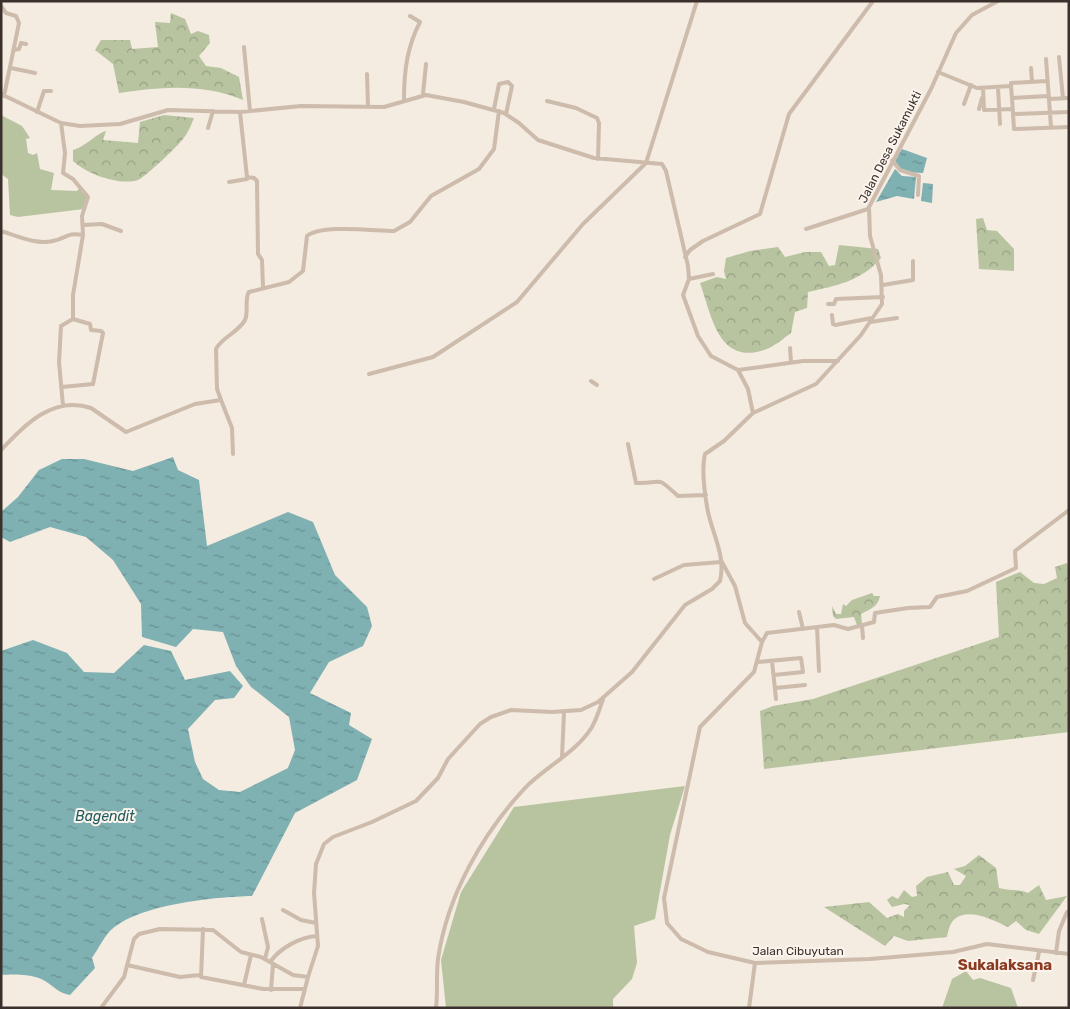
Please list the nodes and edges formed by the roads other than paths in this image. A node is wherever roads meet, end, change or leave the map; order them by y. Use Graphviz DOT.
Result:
graph roads {
  1 [pos="697,1"];
  2 [pos="873,1"];
  3 [pos="998,1"];
  4 [pos="1,6"];
  5 [pos="410,16"];
  6 [pos="26,44"];
  7 [pos="244,47"];
  8 [pos="14,50"];
  9 [pos="1059,57"];
  10 [pos="1046,59"];
  11 [pos="426,64"];
  12 [pos="11,68"];
  13 [pos="1031,68"];
  14 [pos="938,72"];
  15 [pos="35,73"];
  16 [pos="367,74"];
  17 [pos="1047,81"];
  18 [pos="1032,82"];
  19 [pos="971,85"];
  20 [pos="1011,86"];
  21 [pos="998,88"];
  22 [pos="51,91"];
  23 [pos="983,91"];
  24 [pos="423,94"];
  25 [pos="3,95"];
  26 [pos="1049,97"];
  27 [pos="1012,98"];
  28 [pos="1063,98"];
  29 [pos="1069,98"];
  30 [pos="404,100"];
  31 [pos="547,102"];
  32 [pos="964,104"];
  33 [pos="368,106"];
  34 [pos="979,109"];
  35 [pos="494,110"];
  36 [pos="1000,110"];
  37 [pos="213,111"];
  38 [pos="250,111"];
  39 [pos="499,111"];
  40 [pos="38,112"];
  41 [pos="240,112"];
  42 [pos="1013,112"];
  43 [pos="1069,112"];
  44 [pos="1050,113"];
  45 [pos="506,114"];
  46 [pos="61,123"];
  47 [pos="1000,124"];
  48 [pos="1051,127"];
  49 [pos="1069,127"];
  50 [pos="208,128"];
  51 [pos="598,159"];
  52 [pos="892,160"];
  53 [pos="646,163"];
  54 [pos="246,176"];
  55 [pos="229,182"];
  56 [pos="918,195"];
  57 [pos="868,209"];
  58 [pos="83,225"];
  59 [pos="806,229"];
  60 [pos="1,231"];
  61 [pos="122,231"];
  62 [pos="83,235"];
  63 [pos="686,258"];
  64 [pos="913,261"];
  65 [pos="713,274"];
  66 [pos="689,279"];
  67 [pos="883,285"];
  68 [pos="263,286"];
  69 [pos="883,297"];
  70 [pos="828,304"];
  71 [pos="832,315"];
  72 [pos="897,318"];
  73 [pos="73,319"];
  74 [pos="871,320"];
  75 [pos="790,348"];
  76 [pos="838,361"];
  77 [pos="791,362"];
  78 [pos="738,370"];
  79 [pos="369,374"];
  80 [pos="592,381"];
  81 [pos="597,385"];
  82 [pos="62,388"];
  83 [pos="221,400"];
  84 [pos="63,406"];
  85 [pos="753,413"];
  86 [pos="628,444"];
  87 [pos="1,450"];
  88 [pos="233,454"];
  89 [pos="706,495"];
  90 [pos="1069,510"];
  91 [pos="721,561"];
  92 [pos="654,579"];
  93 [pos="799,612"];
  94 [pos="862,626"];
  95 [pos="817,627"];
  96 [pos="803,629"];
  97 [pos="863,638"];
  98 [pos="761,641"];
  99 [pos="772,661"];
  100 [pos="758,662"];
  101 [pos="819,671"];
  102 [pos="774,675"];
  103 [pos="805,685"];
  104 [pos="775,688"];
  105 [pos="604,696"];
  106 [pos="776,699"];
  107 [pos="593,704"];
  108 [pos="600,707"];
  109 [pos="566,712"];
  110 [pos="562,757"];
  111 [pos="283,910"];
  112 [pos="1067,912"];
  113 [pos="262,919"];
  114 [pos="316,923"];
  115 [pos="203,929"];
  116 [pos="317,936"];
  117 [pos="1039,952"];
  118 [pos="1056,954"];
  119 [pos="1069,954"];
  120 [pos="251,955"];
  121 [pos="265,959"];
  122 [pos="272,963"];
  123 [pos="755,963"];
  124 [pos="127,965"];
  125 [pos="200,975"];
  126 [pos="308,977"];
  127 [pos="1033,980"];
  128 [pos="244,985"];
  129 [pos="303,989"];
  130 [pos="271,990"];
  131 [pos="101,1008"];
  132 [pos="300,1008"];
  133 [pos="436,1008"];
  134 [pos="750,1008"];
  1 -- 53 [label="street"];
  2 -- 63 [label="street"];
  3 -- 14 [label="street, Jalan Desa Sukamukti"];
  4 -- 8 [label="street"];
  5 -- 30 [label="street"];
  6 -- 8 [label="street"];
  7 -- 38 [label="street"];
  8 -- 12 [label="street"];
  9 -- 28 [label="street"];
  10 -- 17 [label="street"];
  11 -- 24 [label="street"];
  12 -- 15 [label="street"];
  12 -- 25 [label="street"];
  13 -- 18 [label="street"];
  14 -- 19 [label="street"];
  14 -- 52 [label="street, Jalan Desa Sukamukti"];
  16 -- 33 [label="street"];
  17 -- 18 [label="street"];
  17 -- 26 [label="street"];
  18 -- 20 [label="street"];
  19 -- 23 [label="street"];
  19 -- 32 [label="street"];
  20 -- 21 [label="street"];
  20 -- 27 [label="street"];
  21 -- 23 [label="street"];
  21 -- 36 [label="street"];
  22 -- 40 [label="street"];
  23 -- 34 [label="street"];
  23 -- 36 [label="street"];
  24 -- 30 [label="street"];
  24 -- 35 [label="street"];
  25 -- 40 [label="street"];
  26 -- 27 [label="street"];
  26 -- 28 [label="street"];
  26 -- 44 [label="street"];
  27 -- 42 [label="street"];
  28 -- 29 [label="street"];
  30 -- 33 [label="street"];
  31 -- 51 [label="street"];
  33 -- 38 [label="street"];
  35 -- 39 [label="street"];
  35 -- 45 [label="street"];
  36 -- 42 [label="street"];
  36 -- 47 [label="street"];
  37 -- 41 [label="street"];
  37 -- 46 [label="street"];
  37 -- 50 [label="street"];
  38 -- 41 [label="street"];
  39 -- 45 [label="street"];
  39 -- 68 [label="street"];
  40 -- 46 [label="street"];
  41 -- 54 [label="street"];
  42 -- 44 [label="street"];
  42 -- 48 [label="street"];
  43 -- 44 [label="street"];
  44 -- 48 [label="street"];
  45 -- 51 [label="street"];
  46 -- 58 [label="street"];
  48 -- 49 [label="street"];
  51 -- 53 [label="street"];
  52 -- 56 [label="street"];
  52 -- 57 [label="street, Jalan Desa Sukamukti"];
  53 -- 63 [label="street"];
  53 -- 79 [label="street"];
  54 -- 55 [label="street"];
  54 -- 68 [label="street"];
  57 -- 59 [label="street"];
  57 -- 67 [label="street, Jalan Desa Sukamukti"];
  58 -- 61 [label="street"];
  58 -- 62 [label="street"];
  60 -- 62 [label="street"];
  62 -- 73 [label="street"];
  63 -- 66 [label="street"];
  64 -- 67 [label="street"];
  65 -- 66 [label="street"];
  66 -- 78 [label="street"];
  67 -- 69 [label="street, Jalan Desa Sukamukti"];
  68 -- 83 [label="street"];
  69 -- 70 [label="street"];
  69 -- 74 [label="street, Jalan Desa Sukamukti"];
  71 -- 74 [label="street"];
  72 -- 74 [label="street"];
  73 -- 82 [label="street"];
  73 -- 82 [label="street"];
  74 -- 76 [label="street, Jalan Desa Sukamukti"];
  75 -- 77 [label="street"];
  76 -- 77 [label="street"];
  76 -- 85 [label="street, Jalan Desa Sukamukti"];
  77 -- 78 [label="street"];
  78 -- 85 [label="street"];
  80 -- 81 [label="street"];
  82 -- 84 [label="street"];
  83 -- 84 [label="street"];
  83 -- 88 [label="street"];
  84 -- 87 [label="street"];
  85 -- 89 [label="street, Jalan Desa Sukamukti"];
  86 -- 89 [label="street"];
  89 -- 91 [label="street, Jalan Desa Sukamukti"];
  90 -- 94 [label="street"];
  91 -- 92 [label="street"];
  91 -- 98 [label="street"];
  91 -- 105 [label="street, Jalan Desa Sukamukti"];
  93 -- 96 [label="street"];
  94 -- 95 [label="street"];
  94 -- 97 [label="street"];
  95 -- 96 [label="street"];
  95 -- 101 [label="street"];
  96 -- 98 [label="street"];
  98 -- 100 [label="street, Jalan Cibuyutan"];
  99 -- 100 [label="street"];
  99 -- 102 [label="street"];
  99 -- 102 [label="street"];
  100 -- 123 [label="street, Jalan Cibuyutan"];
  102 -- 104 [label="street"];
  103 -- 104 [label="street"];
  104 -- 106 [label="street"];
  105 -- 107 [label="street, Jalan Desa Sukamukti"];
  105 -- 108 [label="street"];
  107 -- 108 [label="street"];
  107 -- 109 [label="street, Jalan Desa Sukamukti"];
  108 -- 110 [label="street"];
  109 -- 110 [label="street"];
  109 -- 114 [label="street, Jalan Desa Sukamukti"];
  110 -- 133 [label="street"];
  111 -- 114 [label="street"];
  112 -- 118 [label="street"];
  113 -- 121 [label="street"];
  114 -- 116 [label="street, Jalan Desa Sukamukti"];
  115 -- 120 [label="street"];
  115 -- 124 [label="street"];
  115 -- 125 [label="street"];
  116 -- 122 [label="street"];
  116 -- 126 [label="street, Jalan Desa Sukamukti"];
  117 -- 118 [label="street, Jalan Cibuyutan"];
  117 -- 123 [label="street, Jalan Cibuyutan"];
  117 -- 127 [label="street"];
  118 -- 119 [label="street, Jalan Cibuyutan"];
  120 -- 121 [label="street"];
  120 -- 128 [label="street"];
  121 -- 122 [label="street"];
  122 -- 126 [label="street"];
  122 -- 130 [label="street"];
  123 -- 134 [label="street"];
  124 -- 125 [label="street"];
  124 -- 131 [label="street"];
  125 -- 128 [label="street"];
  126 -- 129 [label="street, Jalan Desa Sukamukti"];
  128 -- 130 [label="street"];
  129 -- 130 [label="street"];
  129 -- 132 [label="street, Jalan Desa Sukamukti"];
}
